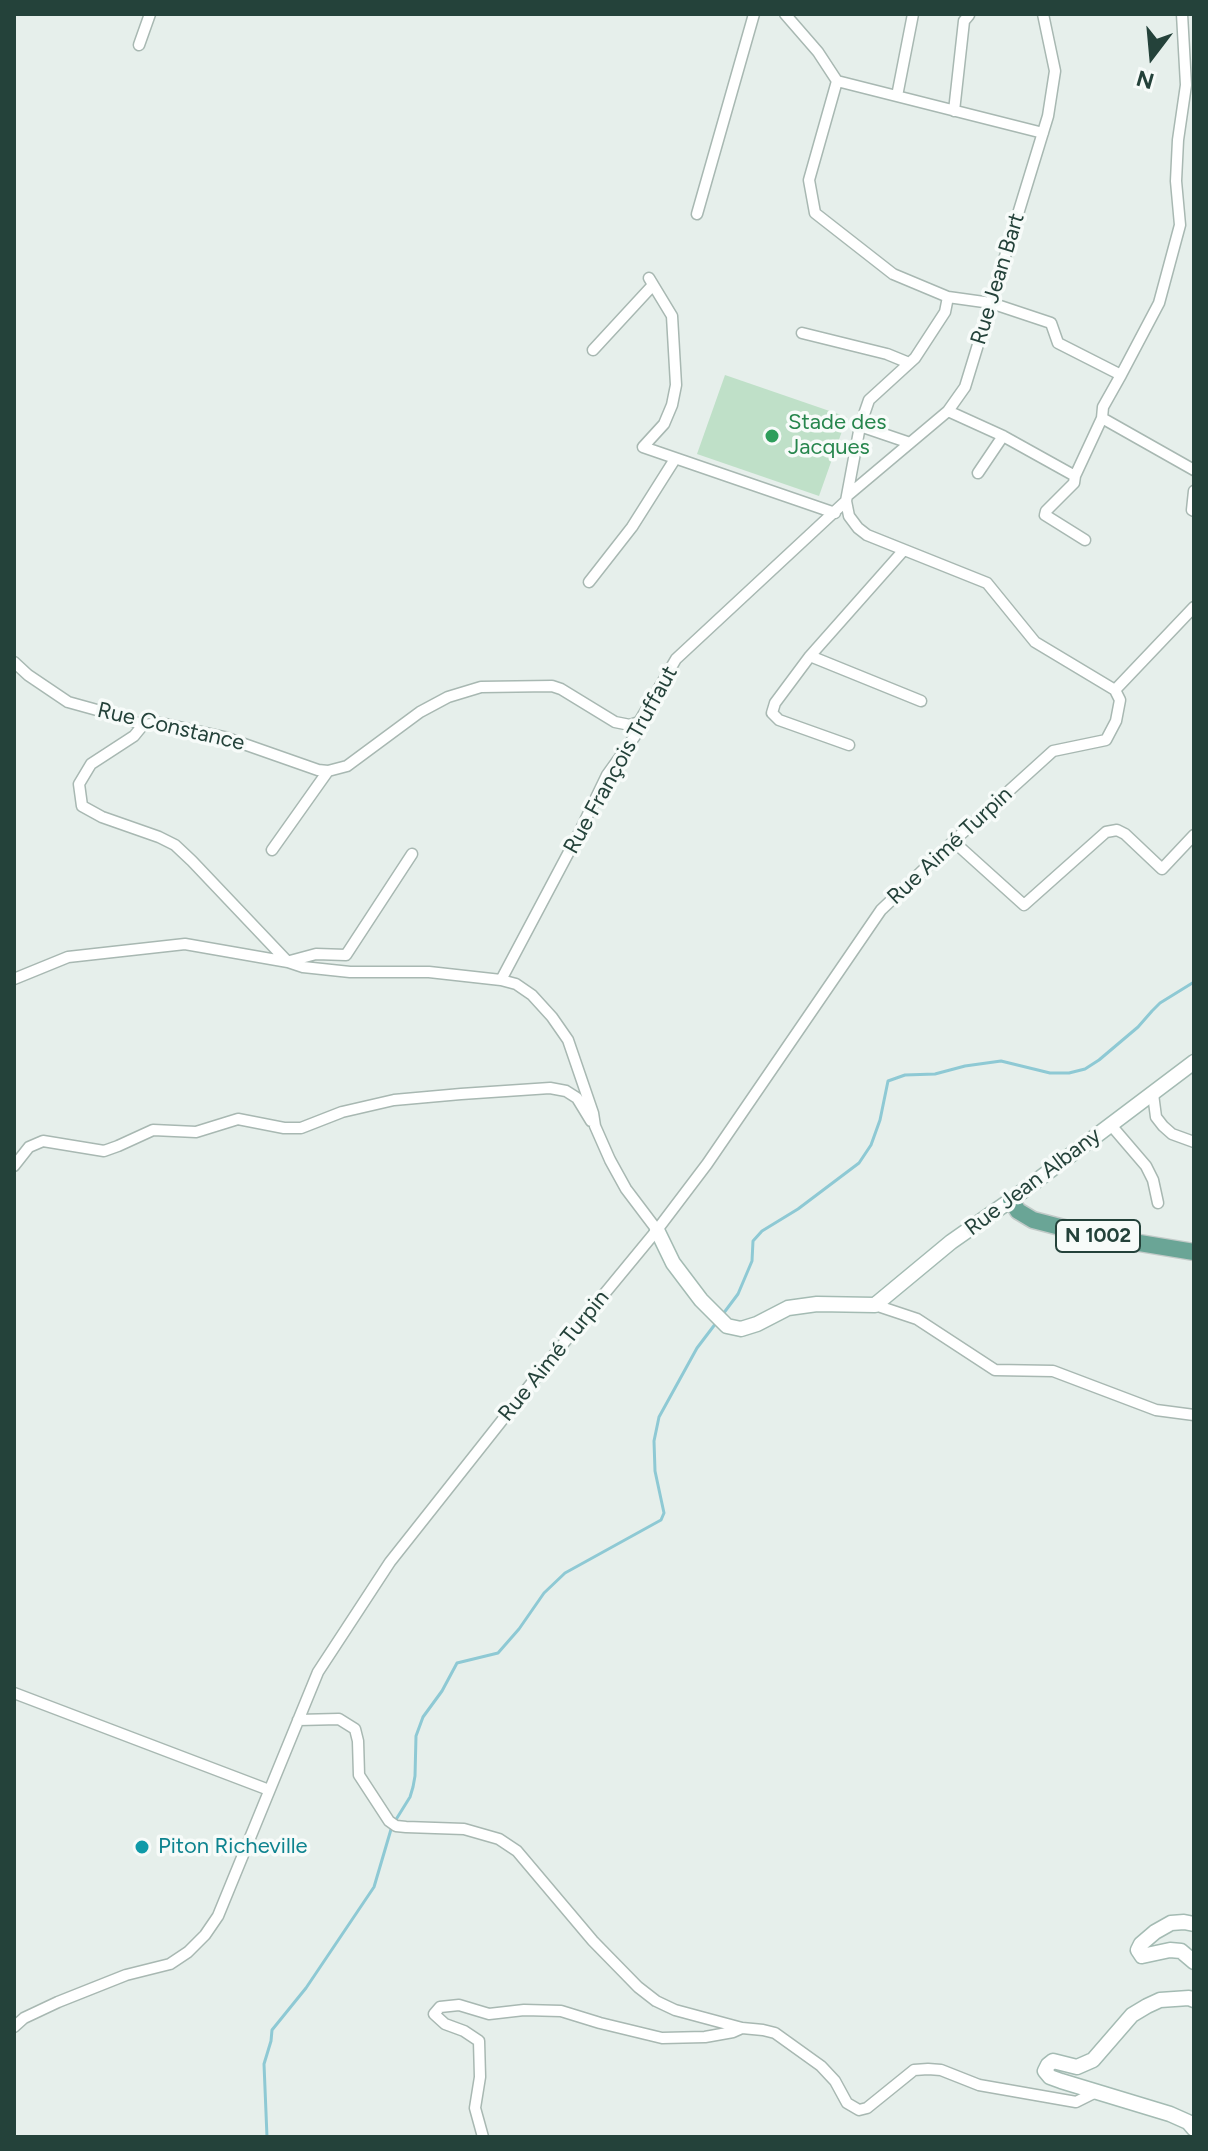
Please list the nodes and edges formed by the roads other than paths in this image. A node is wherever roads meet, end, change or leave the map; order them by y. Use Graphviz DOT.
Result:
graph roads {
  1 [pos="150,14"];
  2 [pos="754,14"];
  3 [pos="785,14"];
  4 [pos="913,14"];
  5 [pos="1043,14"];
  6 [pos="1182,14"];
  7 [pos="969,15"];
  8 [pos="139,45"];
  9 [pos="837,81"];
  10 [pos="897,96"];
  11 [pos="954,111"];
  12 [pos="1043,133"];
  13 [pos="697,214"];
  14 [pos="948,297"];
  15 [pos="991,303"];
  16 [pos="802,333"];
  17 [pos="593,350"];
  18 [pos="909,363"];
  19 [pos="1121,375"];
  20 [pos="948,411"];
  21 [pos="1102,418"];
  22 [pos="860,426"];
  23 [pos="1003,436"];
  24 [pos="910,443"];
  25 [pos="675,459"];
  26 [pos="1194,470"];
  27 [pos="978,473"];
  28 [pos="1075,476"];
  29 [pos="1194,491"];
  30 [pos="846,498"];
  31 [pos="1194,511"];
  32 [pos="835,513"];
  33 [pos="1085,540"];
  34 [pos="903,551"];
  35 [pos="589,582"];
  36 [pos="1194,607"];
  37 [pos="810,656"];
  38 [pos="14,662"];
  39 [pos="1115,690"];
  40 [pos="921,701"];
  41 [pos="639,722"];
  42 [pos="143,725"];
  43 [pos="849,745"];
  44 [pos="328,771"];
  45 [pos="1194,835"];
  46 [pos="953,841"];
  47 [pos="272,850"];
  48 [pos="412,854"];
  49 [pos="288,962"];
  50 [pos="14,979"];
  51 [pos="501,980"];
  52 [pos="1194,1062"];
  53 [pos="1153,1094"];
  54 [pos="1110,1124"];
  55 [pos="595,1126"];
  56 [pos="1194,1142"];
  57 [pos="14,1166"];
  58 [pos="1011,1200"];
  59 [pos="1158,1203"];
  60 [pos="657,1230"];
  61 [pos="1194,1252"];
  62 [pos="875,1305"];
  63 [pos="1194,1415"];
  64 [pos="14,1693"];
  65 [pos="298,1720"];
  66 [pos="269,1790"];
  67 [pos="1194,1924"];
  68 [pos="1194,1962"];
  69 [pos="1194,2000"];
  70 [pos="14,2027"];
  71 [pos="742,2028"];
  72 [pos="1096,2092"];
  73 [pos="1194,2129"];
  74 [pos="483,2137"];
  1 -- 8 [label="street"];
  2 -- 13 [label="street"];
  3 -- 9 [label="street"];
  4 -- 10 [label="street"];
  5 -- 12 [label="street, Rue Jean Bart"];
  6 -- 19 [label="street"];
  7 -- 11 [label="street"];
  9 -- 10 [label="street"];
  9 -- 14 [label="street"];
  10 -- 11 [label="street"];
  11 -- 12 [label="street"];
  12 -- 15 [label="street, Rue Jean Bart"];
  14 -- 15 [label="street"];
  14 -- 18 [label="street"];
  15 -- 19 [label="street"];
  15 -- 20 [label="street, Rue Jean Bart"];
  16 -- 18 [label="street"];
  17 -- 25 [label="street"];
  18 -- 22 [label="street"];
  19 -- 21 [label="street"];
  20 -- 23 [label="street"];
  20 -- 24 [label="street, Rue Jean Bart"];
  21 -- 26 [label="street"];
  21 -- 28 [label="street"];
  22 -- 24 [label="street"];
  22 -- 30 [label="street"];
  23 -- 27 [label="street"];
  23 -- 28 [label="street"];
  24 -- 30 [label="street, Rue Jean Bart"];
  25 -- 32 [label="street"];
  25 -- 35 [label="street"];
  28 -- 33 [label="street"];
  29 -- 31 [label="street"];
  30 -- 32 [label="street, Rue François Truffaut"];
  30 -- 34 [label="street"];
  32 -- 41 [label="street, Rue François Truffaut"];
  34 -- 37 [label="street"];
  34 -- 39 [label="street"];
  36 -- 39 [label="street"];
  37 -- 40 [label="street"];
  37 -- 43 [label="street"];
  38 -- 42 [label="street, Rue Constance"];
  39 -- 46 [label="street, Rue Aimé Turpin"];
  41 -- 44 [label="street"];
  41 -- 51 [label="street, Rue François Truffaut"];
  42 -- 44 [label="street, Rue Constance"];
  42 -- 49 [label="street"];
  44 -- 47 [label="street"];
  45 -- 46 [label="street"];
  46 -- 60 [label="street, Rue Aimé Turpin"];
  48 -- 49 [label="street"];
  49 -- 50 [label="street"];
  49 -- 51 [label="street"];
  51 -- 55 [label="street"];
  52 -- 53 [label="street, Rue Jean Albany"];
  53 -- 54 [label="street, Rue Jean Albany"];
  53 -- 56 [label="street"];
  54 -- 58 [label="street, Rue Jean Albany"];
  54 -- 59 [label="street"];
  55 -- 57 [label="street"];
  55 -- 60 [label="street"];
  58 -- 61 [label="main road, N 1002"];
  58 -- 62 [label="street, Rue Jean Albany"];
  60 -- 62 [label="street"];
  60 -- 65 [label="street, Rue Aimé Turpin"];
  62 -- 63 [label="street"];
  64 -- 66 [label="street"];
  65 -- 66 [label="street, Rue Aimé Turpin"];
  65 -- 71 [label="street"];
  66 -- 70 [label="street, Rue Aimé Turpin"];
  67 -- 68 [label="street"];
  69 -- 72 [label="street"];
  71 -- 72 [label="street"];
  71 -- 74 [label="street"];
  72 -- 73 [label="street"];
}
